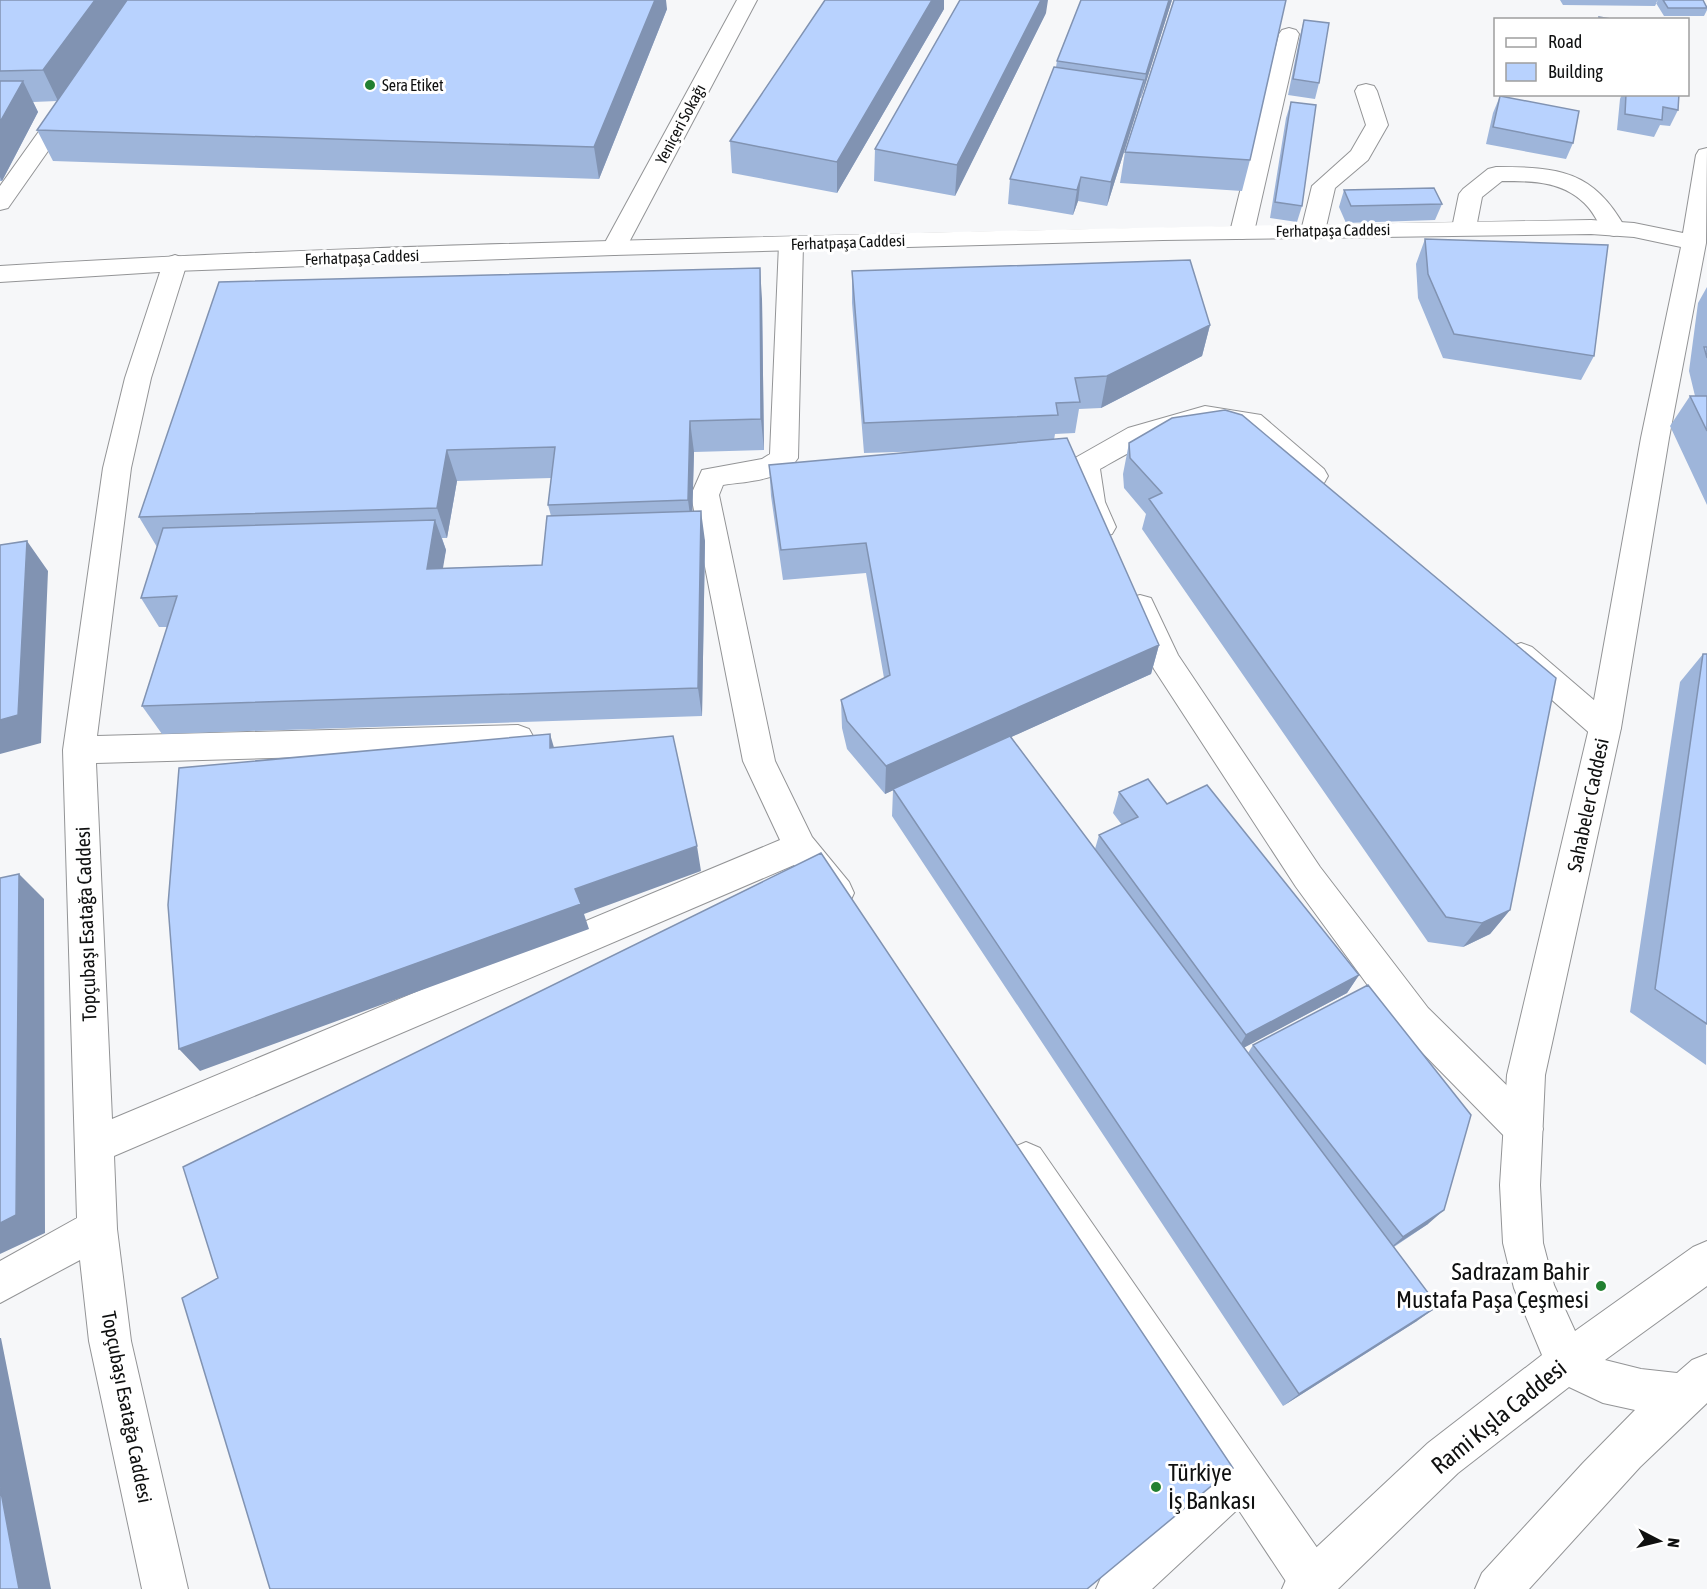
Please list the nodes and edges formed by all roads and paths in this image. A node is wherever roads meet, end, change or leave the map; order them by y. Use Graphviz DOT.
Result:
graph roads {
  1 [pos="747,0"];
  2 [pos="1289,34"];
  3 [pos="82,87"];
  4 [pos="1366,91"];
  5 [pos="1707,155"];
  6 [pos="0,203"];
  7 [pos="1464,228"];
  8 [pos="1614,229"];
  9 [pos="1313,231"];
  10 [pos="1242,232"];
  11 [pos="791,244"];
  12 [pos="1700,245"];
  13 [pos="614,249"];
  14 [pos="175,263"];
  15 [pos="0,274"];
  16 [pos="1340,498"];
  17 [pos="1499,636"];
  18 [pos="1605,728"];
  19 [pos="518,738"];
  20 [pos="79,750"];
  21 [pos="800,847"];
  22 [pos="859,920"];
  23 [pos="1524,1129"];
  24 [pos="1007,1132"];
  25 [pos="95,1144"];
  26 [pos="97,1229"];
  27 [pos="1707,1261"];
  28 [pos="0,1283"];
  29 [pos="1567,1362"];
  30 [pos="1695,1385"];
  31 [pos="1242,1475"];
  32 [pos="1309,1585"];
  33 [pos="165,1589"];
  34 [pos="1119,1589"];
  35 [pos="1498,1589"];
  1 -- 13 [label="main road, Yeniçeri Sokağı"];
  2 -- 10 [label="main road"];
  3 -- 6 [label="main road"];
  4 -- 9 [label="main road"];
  5 -- 12 [label="main road, Sahabeler Caddesi"];
  7 -- 8 [label="main road, Ferhatpaşa Caddesi"];
  7 -- 8 [label="main road"];
  7 -- 9 [label="main road, Ferhatpaşa Caddesi"];
  8 -- 12 [label="main road, Ferhatpaşa Caddesi"];
  9 -- 10 [label="main road, Ferhatpaşa Caddesi"];
  10 -- 11 [label="main road, Ferhatpaşa Caddesi"];
  11 -- 13 [label="main road, Ferhatpaşa Caddesi"];
  11 -- 21 [label="main road"];
  12 -- 18 [label="main road, Sahabeler Caddesi"];
  13 -- 14 [label="main road, Ferhatpaşa Caddesi"];
  14 -- 15 [label="main road, Ferhatpaşa Caddesi"];
  14 -- 20 [label="main road, Topçubaşı Esatağa Caddesi"];
  16 -- 23 [label="main road"];
  17 -- 18 [label="main road"];
  18 -- 23 [label="main road, Sahabeler Caddesi"];
  19 -- 20 [label="main road"];
  20 -- 25 [label="main road, Topçubaşı Esatağa Caddesi"];
  21 -- 22 [label="main road"];
  21 -- 25 [label="main road"];
  23 -- 29 [label="main road, Sahabeler Caddesi"];
  24 -- 31 [label="main road"];
  25 -- 26 [label="main road, Topçubaşı Esatağa Caddesi"];
  26 -- 28 [label="main road"];
  26 -- 33 [label="main road, Topçubaşı Esatağa Caddesi"];
  27 -- 29 [label="main road, Rami Kışla Caddesi"];
  29 -- 30 [label="main road"];
  29 -- 32 [label="main road, Rami Kışla Caddesi"];
  30 -- 35 [label="main road"];
  31 -- 32 [label="main road"];
  31 -- 34 [label="main road"];
}
